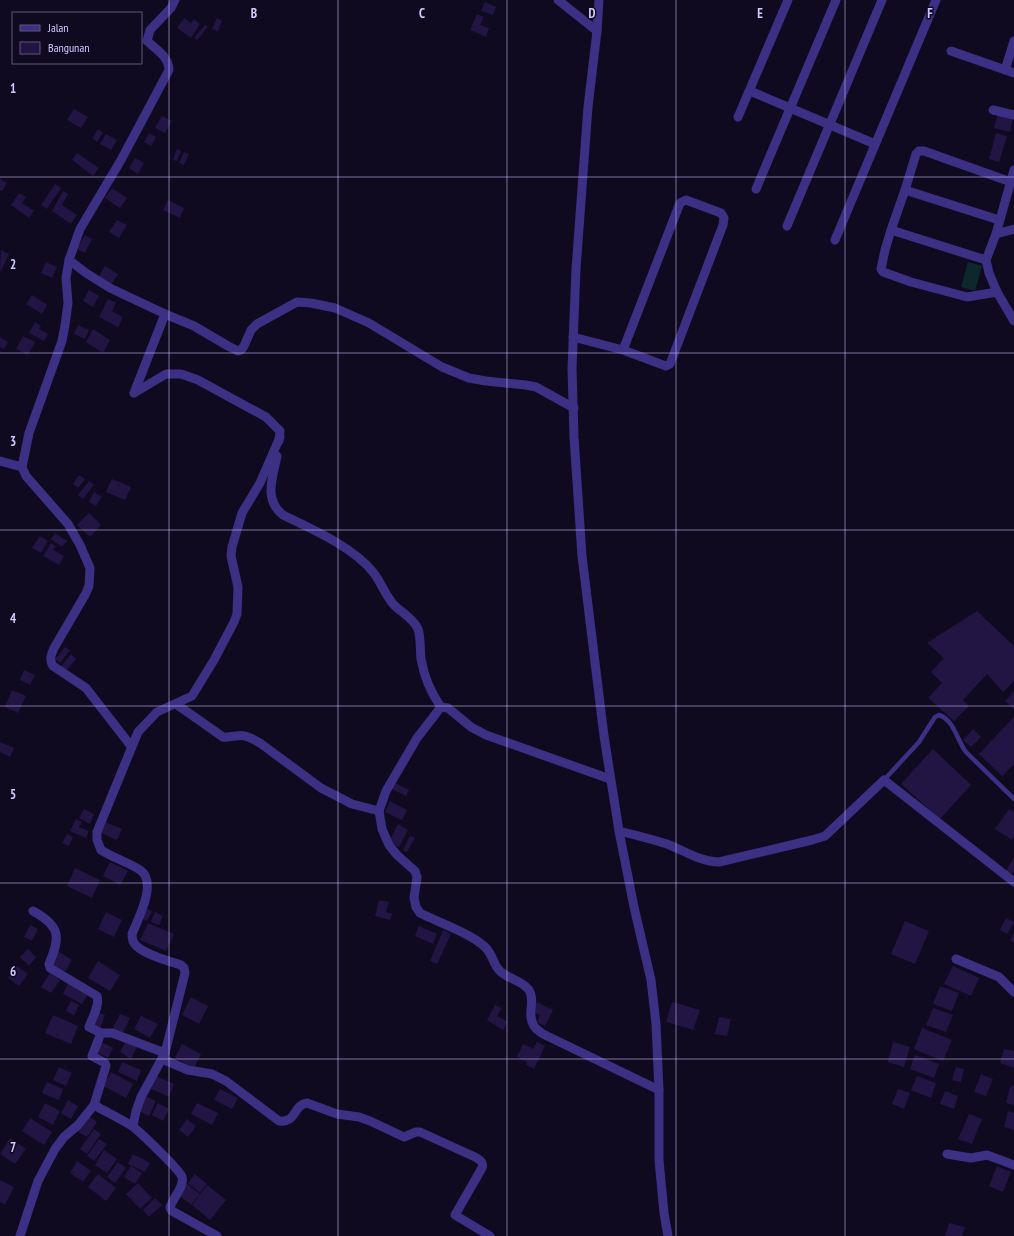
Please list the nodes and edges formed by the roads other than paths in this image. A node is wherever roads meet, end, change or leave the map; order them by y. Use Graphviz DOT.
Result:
graph roads {
  1 [pos="175,0"];
  2 [pos="558,0"];
  3 [pos="599,0"];
  4 [pos="788,0"];
  5 [pos="836,0"];
  6 [pos="882,0"];
  7 [pos="936,0"];
  8 [pos="597,31"];
  9 [pos="1014,41"];
  10 [pos="951,51"];
  11 [pos="1010,71"];
  12 [pos="750,91"];
  13 [pos="790,108"];
  14 [pos="993,110"];
  15 [pos="1014,115"];
  16 [pos="738,117"];
  17 [pos="830,124"];
  18 [pos="875,144"];
  19 [pos="1014,170"];
  20 [pos="1013,181"];
  21 [pos="756,189"];
  22 [pos="905,190"];
  23 [pos="999,220"];
  24 [pos="787,226"];
  25 [pos="1014,229"];
  26 [pos="892,230"];
  27 [pos="996,234"];
  28 [pos="835,240"];
  29 [pos="69,260"];
  30 [pos="986,260"];
  31 [pos="997,292"];
  32 [pos="165,314"];
  33 [pos="1014,321"];
  34 [pos="573,337"];
  35 [pos="623,350"];
  36 [pos="574,408"];
  37 [pos="280,437"];
  38 [pos="0,460"];
  39 [pos="22,466"];
  40 [pos="176,704"];
  41 [pos="441,707"];
  42 [pos="131,746"];
  43 [pos="610,779"];
  44 [pos="884,780"];
  45 [pos="1014,799"];
  46 [pos="379,811"];
  47 [pos="619,831"];
  48 [pos="1014,882"];
  49 [pos="33,910"];
  50 [pos="956,959"];
  51 [pos="1014,992"];
  52 [pos="100,1033"];
  53 [pos="164,1056"];
  54 [pos="659,1090"];
  55 [pos="94,1105"];
  56 [pos="133,1126"];
  57 [pos="947,1154"];
  58 [pos="1014,1165"];
  59 [pos="20,1236"];
  60 [pos="217,1236"];
  61 [pos="490,1236"];
  62 [pos="668,1236"];
  1 -- 29 [label="street"];
  2 -- 8 [label="street"];
  3 -- 8 [label="street"];
  4 -- 12 [label="street"];
  5 -- 13 [label="street"];
  6 -- 17 [label="street"];
  7 -- 18 [label="street"];
  8 -- 34 [label="street"];
  9 -- 11 [label="street"];
  10 -- 11 [label="street"];
  12 -- 13 [label="street"];
  12 -- 16 [label="street"];
  13 -- 17 [label="street"];
  13 -- 21 [label="street"];
  14 -- 15 [label="street"];
  17 -- 18 [label="street"];
  17 -- 24 [label="street"];
  18 -- 28 [label="street"];
  19 -- 20 [label="street"];
  20 -- 22 [label="street"];
  20 -- 23 [label="street"];
  22 -- 23 [label="street"];
  22 -- 26 [label="street"];
  23 -- 27 [label="street"];
  25 -- 27 [label="street"];
  26 -- 30 [label="street"];
  26 -- 31 [label="street"];
  27 -- 30 [label="street"];
  29 -- 32 [label="street"];
  29 -- 39 [label="street"];
  30 -- 31 [label="street"];
  31 -- 33 [label="street"];
  32 -- 36 [label="street"];
  32 -- 37 [label="street"];
  34 -- 35 [label="street"];
  34 -- 36 [label="street"];
  35 -- 35 [label="street"];
  36 -- 43 [label="street"];
  37 -- 40 [label="street"];
  37 -- 41 [label="street"];
  38 -- 39 [label="street"];
  39 -- 42 [label="street"];
  40 -- 42 [label="street"];
  40 -- 46 [label="street"];
  41 -- 43 [label="street"];
  41 -- 46 [label="street"];
  42 -- 53 [label="street"];
  43 -- 47 [label="street"];
  44 -- 45 [label="lane"];
  44 -- 47 [label="street"];
  44 -- 48 [label="street"];
  46 -- 54 [label="street"];
  47 -- 54 [label="street"];
  49 -- 52 [label="street"];
  50 -- 51 [label="street"];
  52 -- 53 [label="street"];
  52 -- 55 [label="street"];
  53 -- 56 [label="street"];
  53 -- 61 [label="street"];
  54 -- 62 [label="street"];
  55 -- 56 [label="street"];
  55 -- 59 [label="street"];
  56 -- 60 [label="street"];
  57 -- 58 [label="street"];
}
